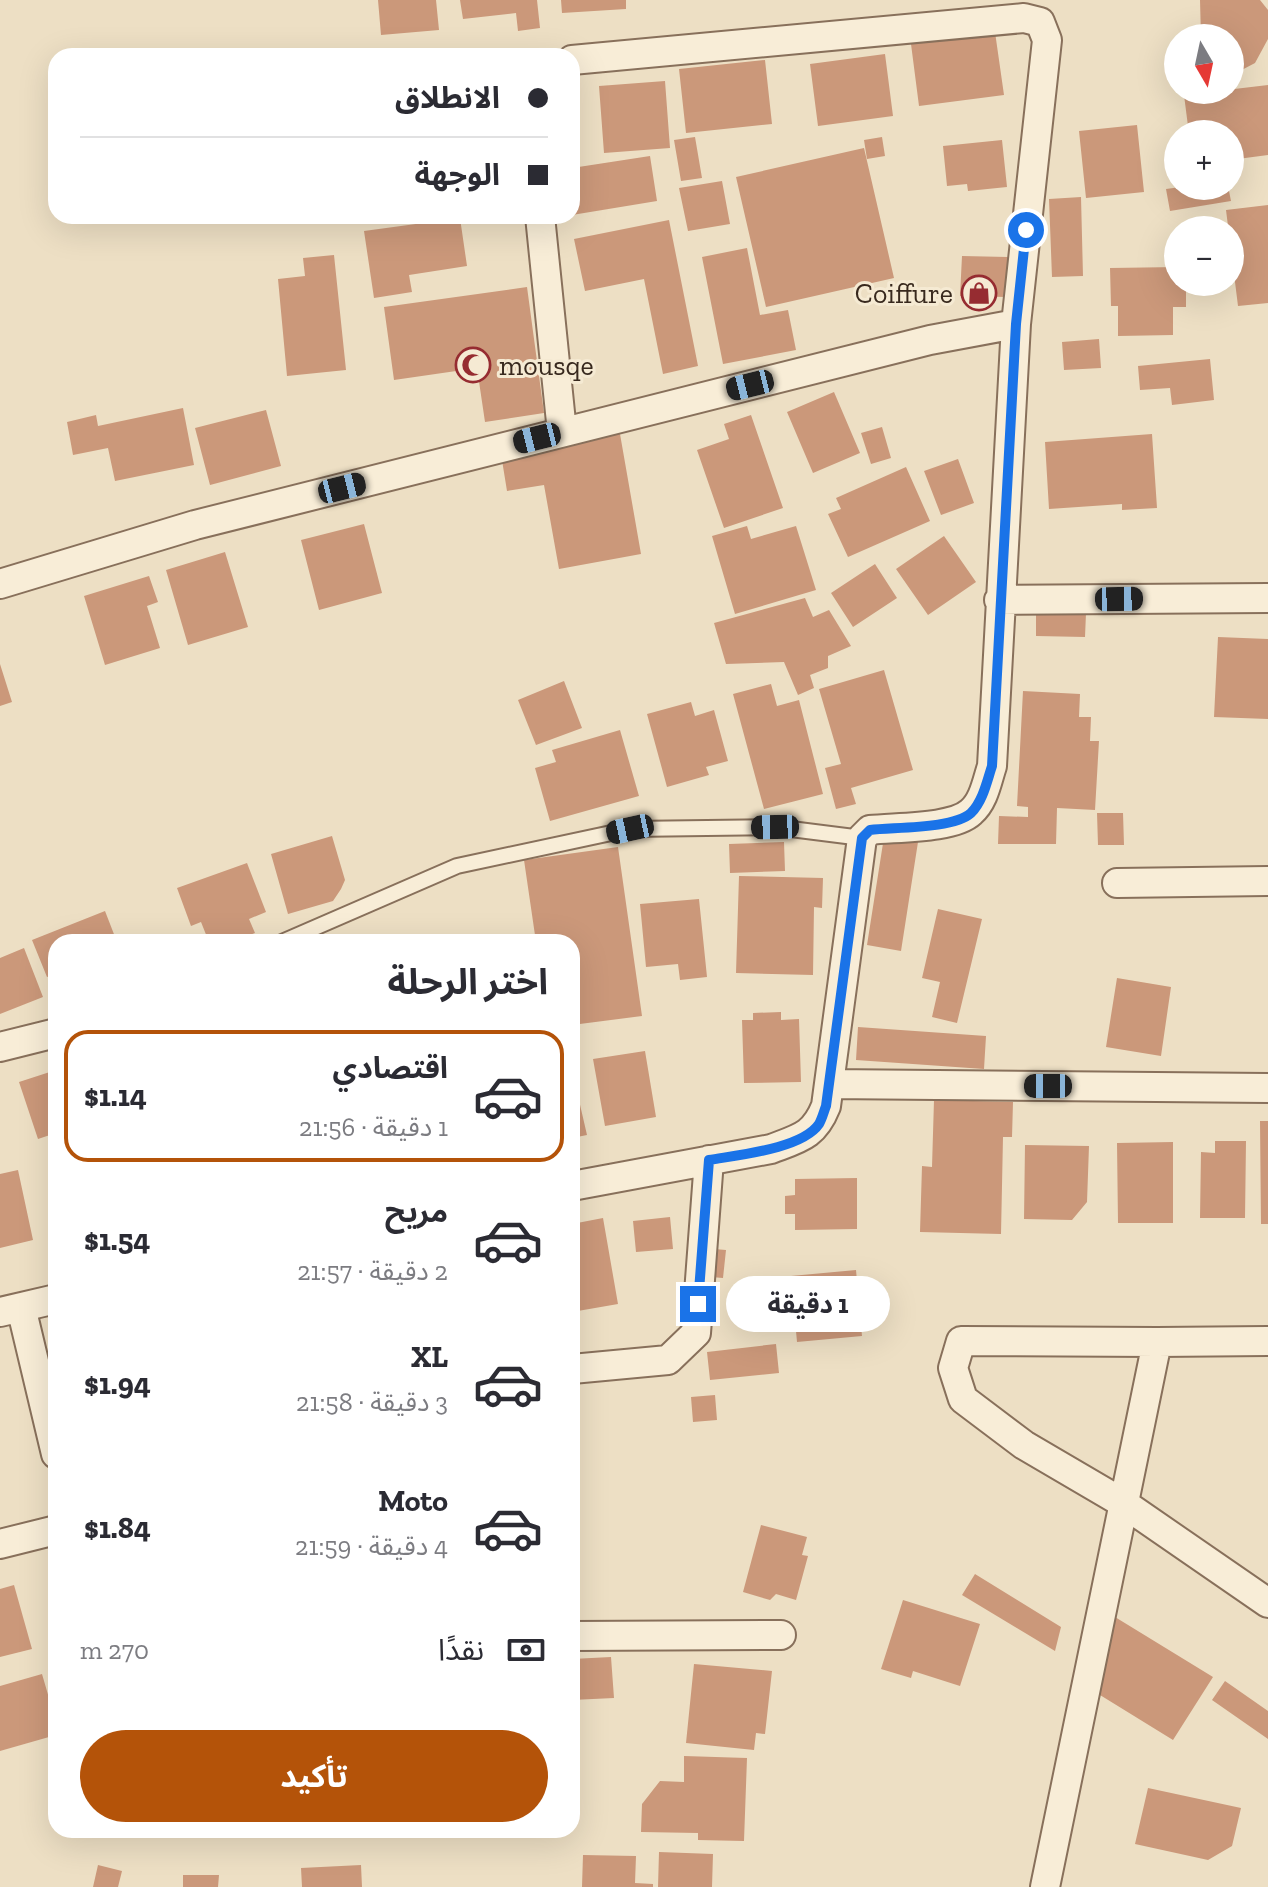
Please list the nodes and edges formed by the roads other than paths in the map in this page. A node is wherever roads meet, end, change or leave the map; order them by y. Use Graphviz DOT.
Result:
graph roads {
  1 [pos="580,59"];
  2 [pos="541,224"];
  3 [pos="1016,324"];
  4 [pos="562,432"];
  5 [pos="0,584"];
  6 [pos="1268,598"];
  7 [pos="999,600"];
  8 [pos="862,838"];
  9 [pos="1268,881"];
  10 [pos="1117,883"];
  11 [pos="300,934"];
  12 [pos="48,1035"];
  13 [pos="0,1047"];
  14 [pos="829,1084"];
  15 [pos="1268,1088"];
  16 [pos="709,1160"];
  17 [pos="580,1184"];
  18 [pos="48,1301"];
  19 [pos="10,1310"];
  20 [pos="1268,1341"];
  21 [pos="1157,1342"];
  22 [pos="580,1368"];
  23 [pos="48,1429"];
  24 [pos="1123,1503"];
  25 [pos="48,1532"];
  26 [pos="0,1544"];
  27 [pos="1268,1603"];
  28 [pos="781,1635"];
  29 [pos="580,1636"];
  30 [pos="1045,1887"];
  1 -- 3 [label="street"];
  2 -- 4 [label="street"];
  3 -- 4 [label="street"];
  3 -- 7 [label="street"];
  4 -- 5 [label="street"];
  6 -- 7 [label="street"];
  7 -- 8 [label="street"];
  8 -- 11 [label="lane"];
  8 -- 14 [label="street"];
  9 -- 10 [label="street"];
  12 -- 13 [label="street"];
  14 -- 15 [label="street"];
  14 -- 16 [label="street"];
  16 -- 17 [label="street"];
  16 -- 22 [label="street"];
  18 -- 19 [label="street"];
  19 -- 23 [label="street"];
  20 -- 21 [label="street"];
  21 -- 24 [label="street"];
  21 -- 24 [label="street"];
  24 -- 27 [label="street"];
  24 -- 30 [label="street"];
  25 -- 26 [label="street"];
  28 -- 29 [label="street"];
}
